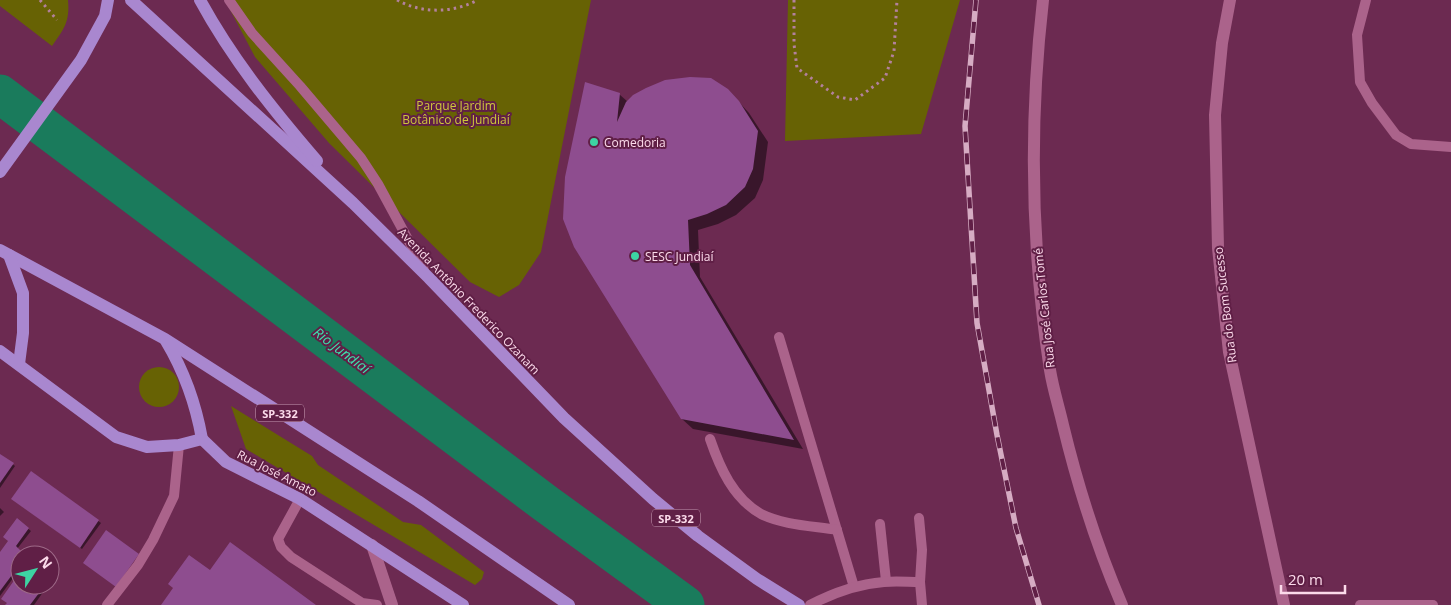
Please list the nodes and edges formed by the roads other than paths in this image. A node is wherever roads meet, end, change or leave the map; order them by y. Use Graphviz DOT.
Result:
graph roads {
  1 [pos="108,0"];
  2 [pos="131,0"];
  3 [pos="200,0"];
  4 [pos="229,0"];
  5 [pos="1043,0"];
  6 [pos="1230,0"];
  7 [pos="1366,0"];
  8 [pos="1451,147"];
  9 [pos="4,167"];
  10 [pos="353,203"];
  11 [pos="4,253"];
  12 [pos="429,278"];
  13 [pos="779,336"];
  14 [pos="165,339"];
  15 [pos="0,351"];
  16 [pos="19,364"];
  17 [pos="202,439"];
  18 [pos="710,439"];
  19 [pos="179,445"];
  20 [pos="300,499"];
  21 [pos="919,518"];
  22 [pos="880,524"];
  23 [pos="837,530"];
  24 [pos="372,544"];
  25 [pos="886,581"];
  26 [pos="920,582"];
  27 [pos="854,587"];
  28 [pos="550,593"];
  29 [pos="107,605"];
  30 [pos="377,605"];
  31 [pos="392,605"];
  32 [pos="463,605"];
  33 [pos="563,605"];
  34 [pos="569,605"];
  35 [pos="799,605"];
  36 [pos="810,605"];
  37 [pos="922,605"];
  38 [pos="1122,605"];
  39 [pos="1284,605"];
  40 [pos="1360,605"];
  41 [pos="1433,605"];
  1 -- 9 [label="main road"];
  2 -- 10 [label="main road, Avenida Antônio Frederico Ozanam / SP-332"];
  3 -- 10 [label="main road"];
  4 -- 12 [label="lane"];
  5 -- 38 [label="street, Rua José Carlos Tomé"];
  6 -- 39 [label="street, Rua do Bom Sucesso"];
  7 -- 8 [label="lane"];
  10 -- 12 [label="main road, Avenida Antônio Frederico Ozanam / SP-332"];
  11 -- 14 [label="main road, SP-332"];
  11 -- 16 [label="main road"];
  12 -- 35 [label="main road, Avenida Antônio Frederico Ozanam / SP-332"];
  13 -- 23 [label="lane"];
  14 -- 17 [label="main road"];
  14 -- 28 [label="main road, SP-332"];
  15 -- 16 [label="main road"];
  16 -- 19 [label="main road"];
  17 -- 19 [label="main road"];
  17 -- 20 [label="main road, Rua José Amato"];
  18 -- 23 [label="lane"];
  19 -- 29 [label="lane"];
  20 -- 24 [label="main road, Rua José Amato"];
  20 -- 30 [label="lane"];
  21 -- 26 [label="lane"];
  22 -- 25 [label="lane"];
  23 -- 27 [label="lane"];
  24 -- 31 [label="street"];
  24 -- 32 [label="main road, Rua José Amato"];
  25 -- 26 [label="lane"];
  25 -- 27 [label="lane"];
  26 -- 37 [label="lane"];
  27 -- 36 [label="lane"];
  28 -- 33 [label="main road"];
  28 -- 34 [label="main road, SP-332"];
  40 -- 41 [label="lane"];
}
